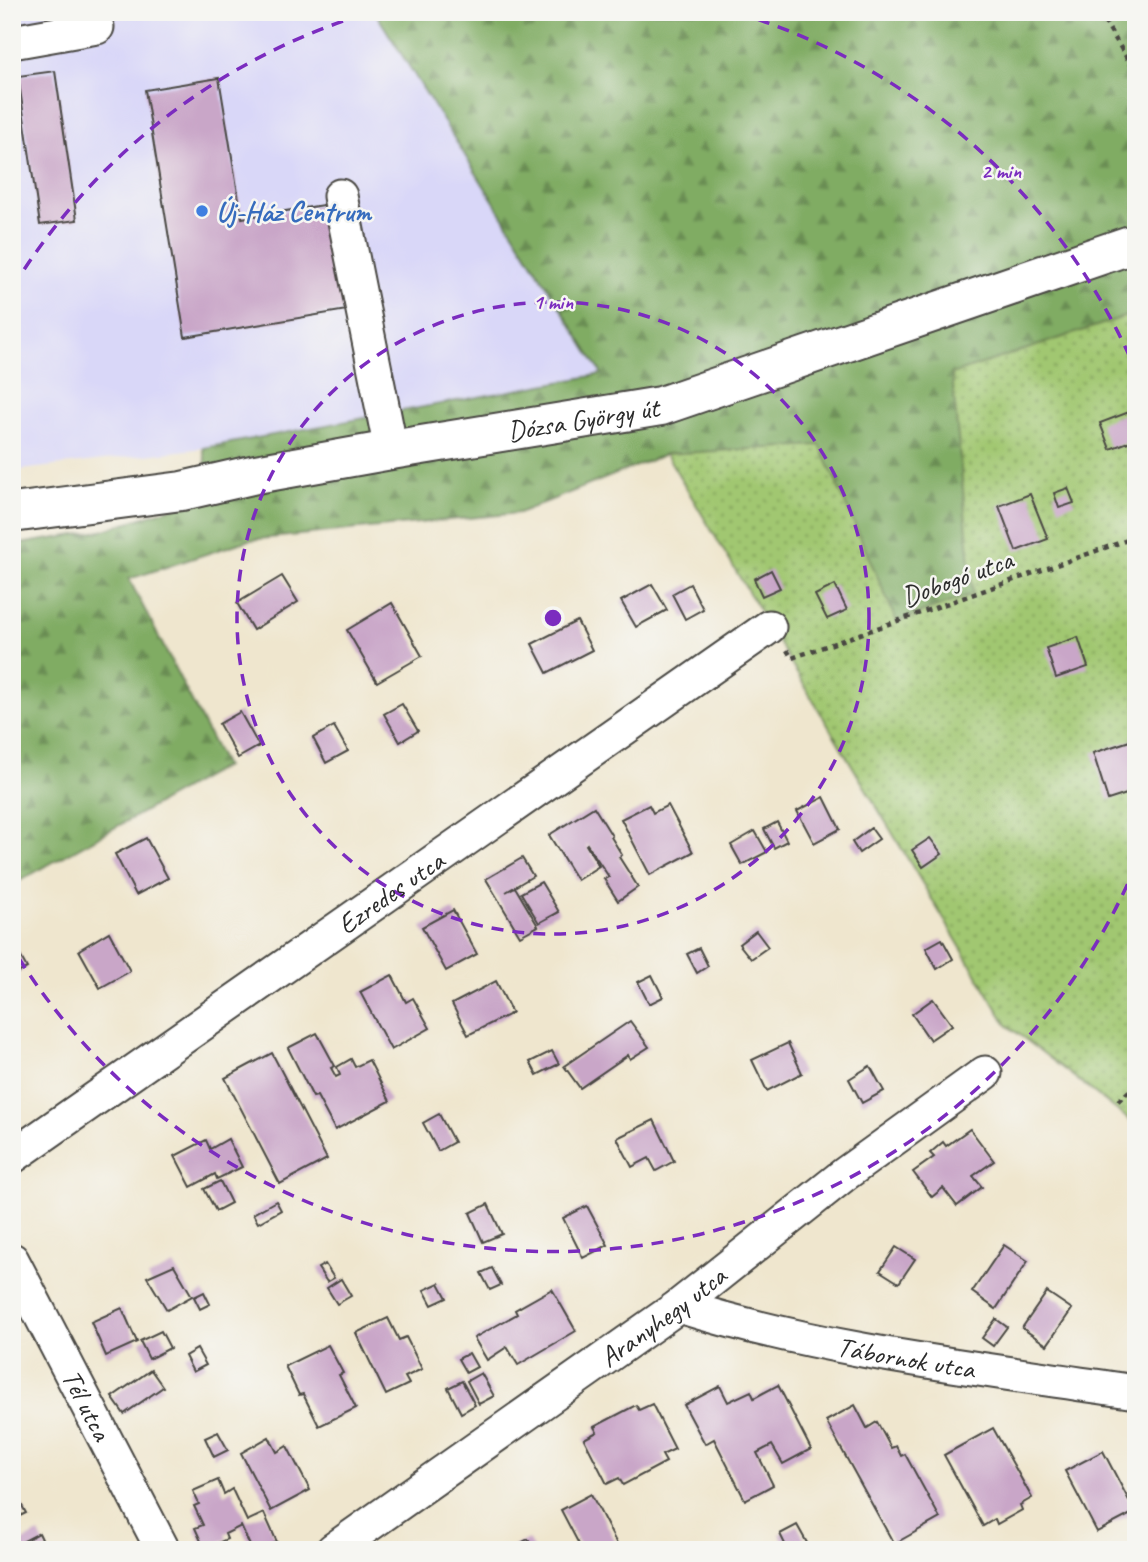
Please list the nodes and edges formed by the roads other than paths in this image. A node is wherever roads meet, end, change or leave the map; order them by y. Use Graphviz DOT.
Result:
graph roads {
  1 [pos="97,26"];
  2 [pos="12,41"];
  3 [pos="340,196"];
  4 [pos="1136,243"];
  5 [pos="391,450"];
  6 [pos="12,513"];
  7 [pos="769,627"];
  8 [pos="985,1073"];
  9 [pos="12,1157"];
  10 [pos="12,1260"];
  11 [pos="679,1306"];
  12 [pos="1136,1392"];
  13 [pos="163,1550"];
  14 [pos="334,1550"];
  1 -- 2 [label="street"];
  3 -- 5 [label="street"];
  4 -- 5 [label="main road, Dózsa György út"];
  5 -- 6 [label="main road, Dózsa György út"];
  7 -- 9 [label="street, Ezredes utca"];
  8 -- 11 [label="street, Aranyhegy utca"];
  10 -- 13 [label="street, Tél utca"];
  11 -- 12 [label="street, Tábornok utca"];
  11 -- 14 [label="street, Aranyhegy utca"];
}
